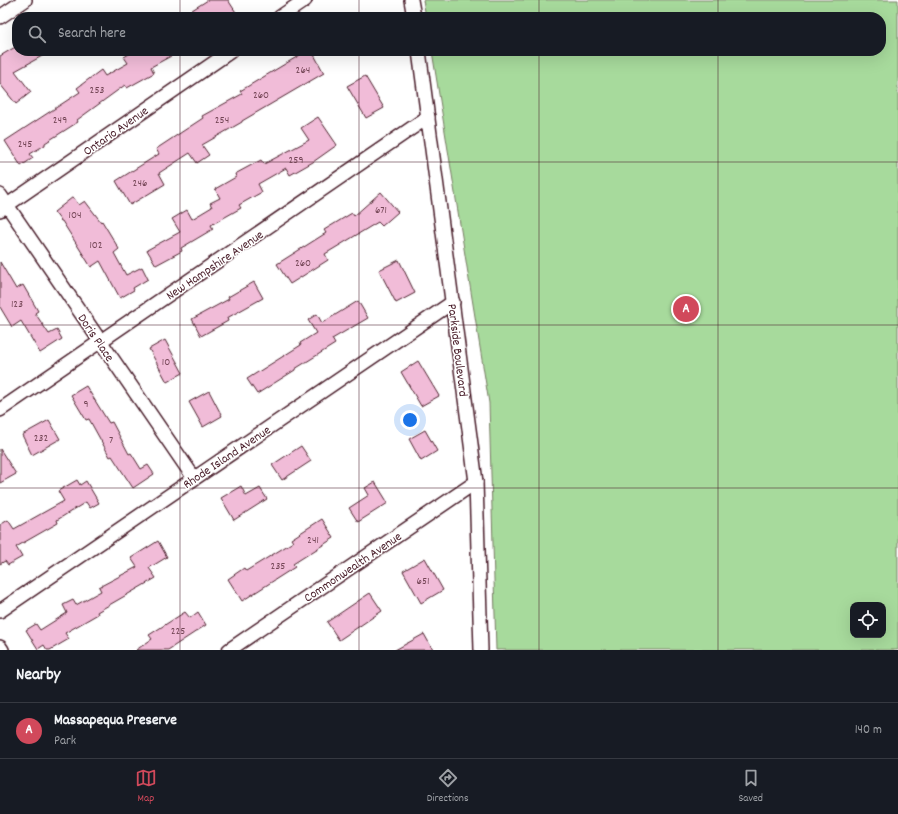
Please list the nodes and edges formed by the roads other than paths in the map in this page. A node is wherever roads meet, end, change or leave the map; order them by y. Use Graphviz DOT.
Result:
graph roads {
  1 [pos="26,0"];
  2 [pos="305,0"];
  3 [pos="411,0"];
  4 [pos="287,12"];
  5 [pos="413,12"];
  6 [pos="0,17"];
  7 [pos="223,56"];
  8 [pos="421,56"];
  9 [pos="428,117"];
  10 [pos="2,203"];
  11 [pos="453,302"];
  12 [pos="101,341"];
  13 [pos="0,410"];
  14 [pos="194,478"];
  15 [pos="476,482"];
  16 [pos="0,611"];
  17 [pos="0,647"];
  18 [pos="2,650"];
  19 [pos="229,650"];
  20 [pos="481,650"];
  1 -- 6 [label="street"];
  2 -- 4 [label="street"];
  3 -- 5 [label="street"];
  7 -- 10 [label="street, Ontario Avenue"];
  8 -- 9 [label="street, Parkside Boulevard"];
  9 -- 11 [label="street, Parkside Boulevard"];
  9 -- 12 [label="street, New Hampshire Avenue"];
  10 -- 12 [label="street, Doris Place"];
  11 -- 14 [label="street, Rhode Island Avenue"];
  11 -- 15 [label="street, Parkside Boulevard"];
  12 -- 13 [label="street, New Hampshire Avenue"];
  12 -- 14 [label="street, Doris Place"];
  14 -- 16 [label="street, Rhode Island Avenue"];
  15 -- 19 [label="street, Commonwealth Avenue"];
  15 -- 20 [label="street, Parkside Boulevard"];
  17 -- 18 [label="street"];
}
